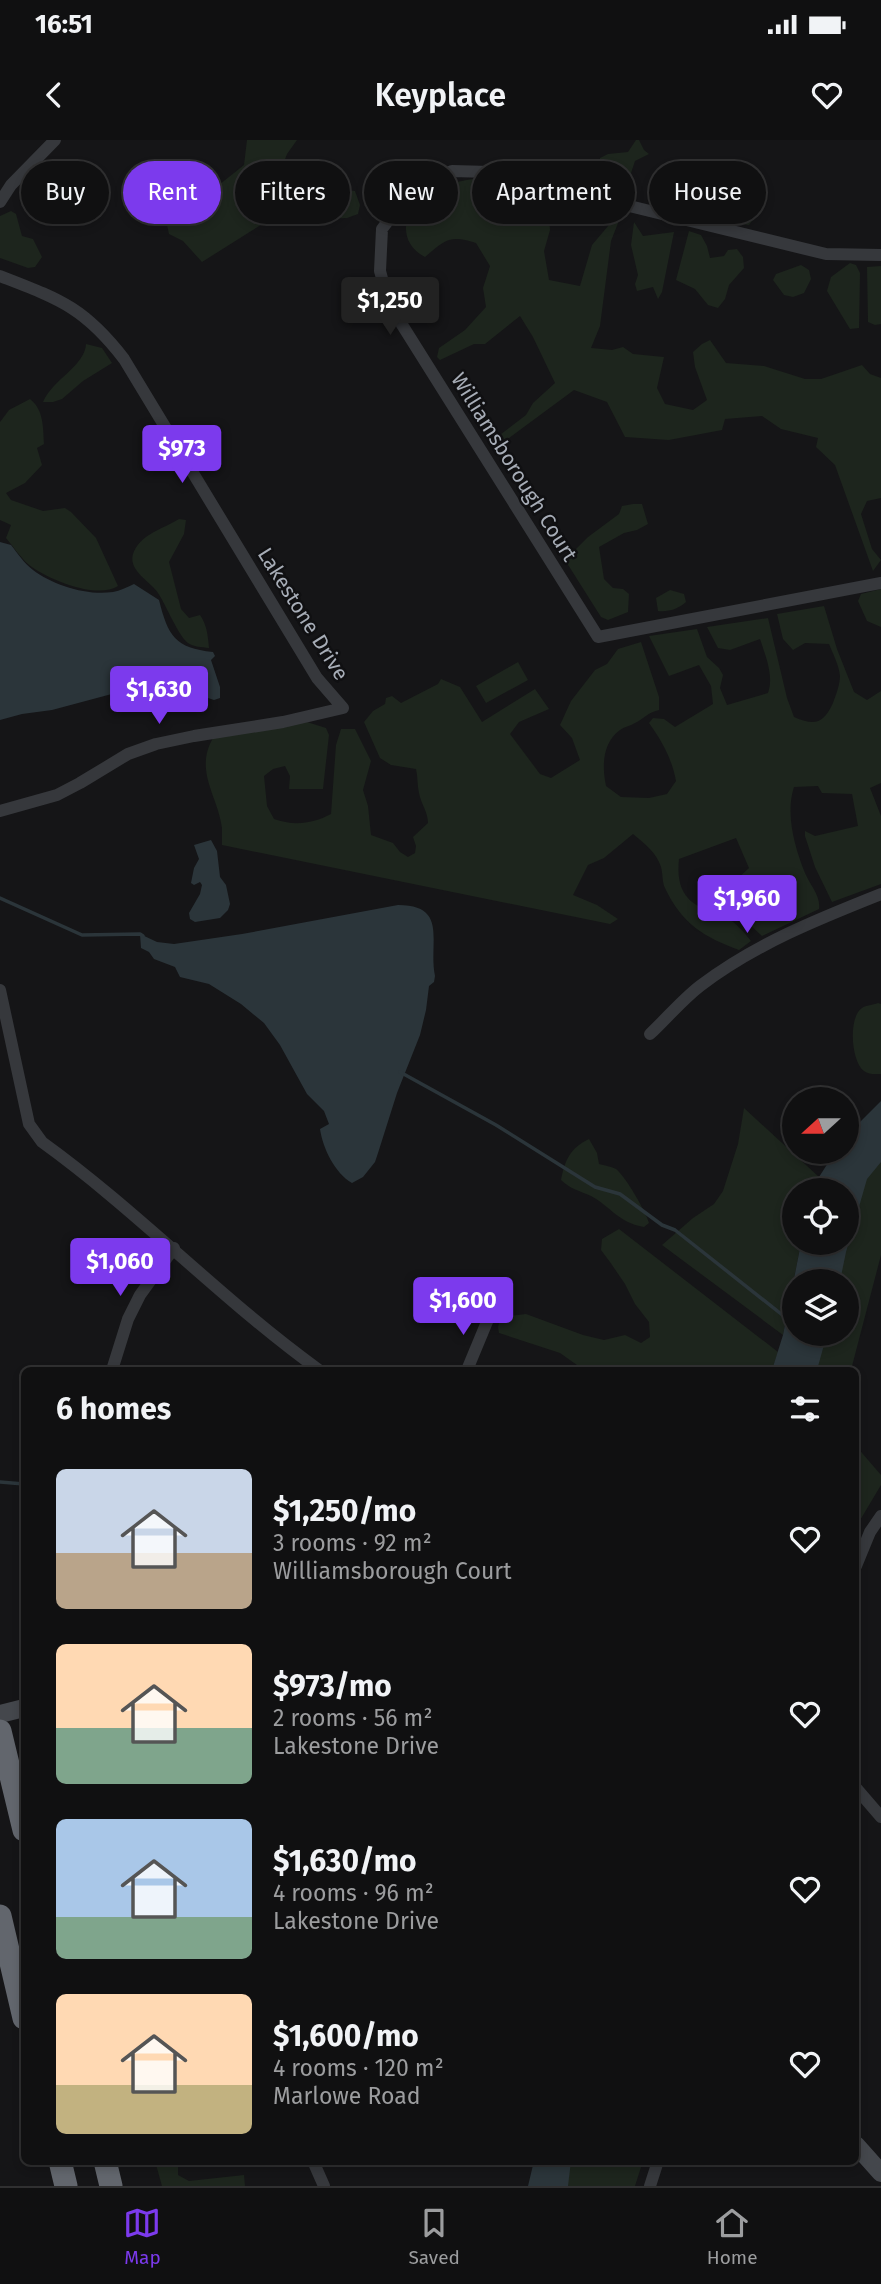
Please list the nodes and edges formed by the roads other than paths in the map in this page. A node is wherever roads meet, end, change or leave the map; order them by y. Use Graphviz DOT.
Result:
graph roads {
  1 [pos="55,140"];
  2 [pos="0,202"];
  3 [pos="881,255"];
  4 [pos="0,276"];
  5 [pos="881,583"];
  6 [pos="0,811"];
  7 [pos="881,894"];
  8 [pos="0,990"];
  9 [pos="650,1034"];
  10 [pos="174,1248"];
  11 [pos="489,1317"];
  12 [pos="113,1367"];
  13 [pos="315,1367"];
  14 [pos="468,1367"];
  15 [pos="881,1516"];
  16 [pos="859,1559"];
  17 [pos="21,1709"];
  18 [pos="0,1714"];
  19 [pos="0,1731"];
  20 [pos="859,1791"];
  21 [pos="881,1817"];
  22 [pos="21,1818"];
  23 [pos="0,1916"];
  24 [pos="21,2005"];
  25 [pos="859,2148"];
  26 [pos="61,2165"];
  27 [pos="106,2165"];
  28 [pos="315,2165"];
  29 [pos="657,2165"];
  30 [pos="881,2173"];
  31 [pos="66,2186"];
  32 [pos="111,2186"];
  33 [pos="324,2186"];
  34 [pos="650,2186"];
  1 -- 2 [label="street"];
  3 -- 5 [label="street, Williamsborough Court"];
  4 -- 6 [label="street, Lakestone Drive"];
  7 -- 9 [label="street"];
  8 -- 10 [label="street"];
  10 -- 12 [label="street"];
  10 -- 13 [label="street"];
  11 -- 14 [label="street"];
  15 -- 16 [label="street"];
  17 -- 18 [label="street"];
  19 -- 22 [label="highway"];
  20 -- 21 [label="street"];
  23 -- 24 [label="highway"];
  25 -- 30 [label="street"];
  26 -- 31 [label="highway"];
  27 -- 32 [label="highway"];
  28 -- 33 [label="street"];
  29 -- 34 [label="street"];
}
